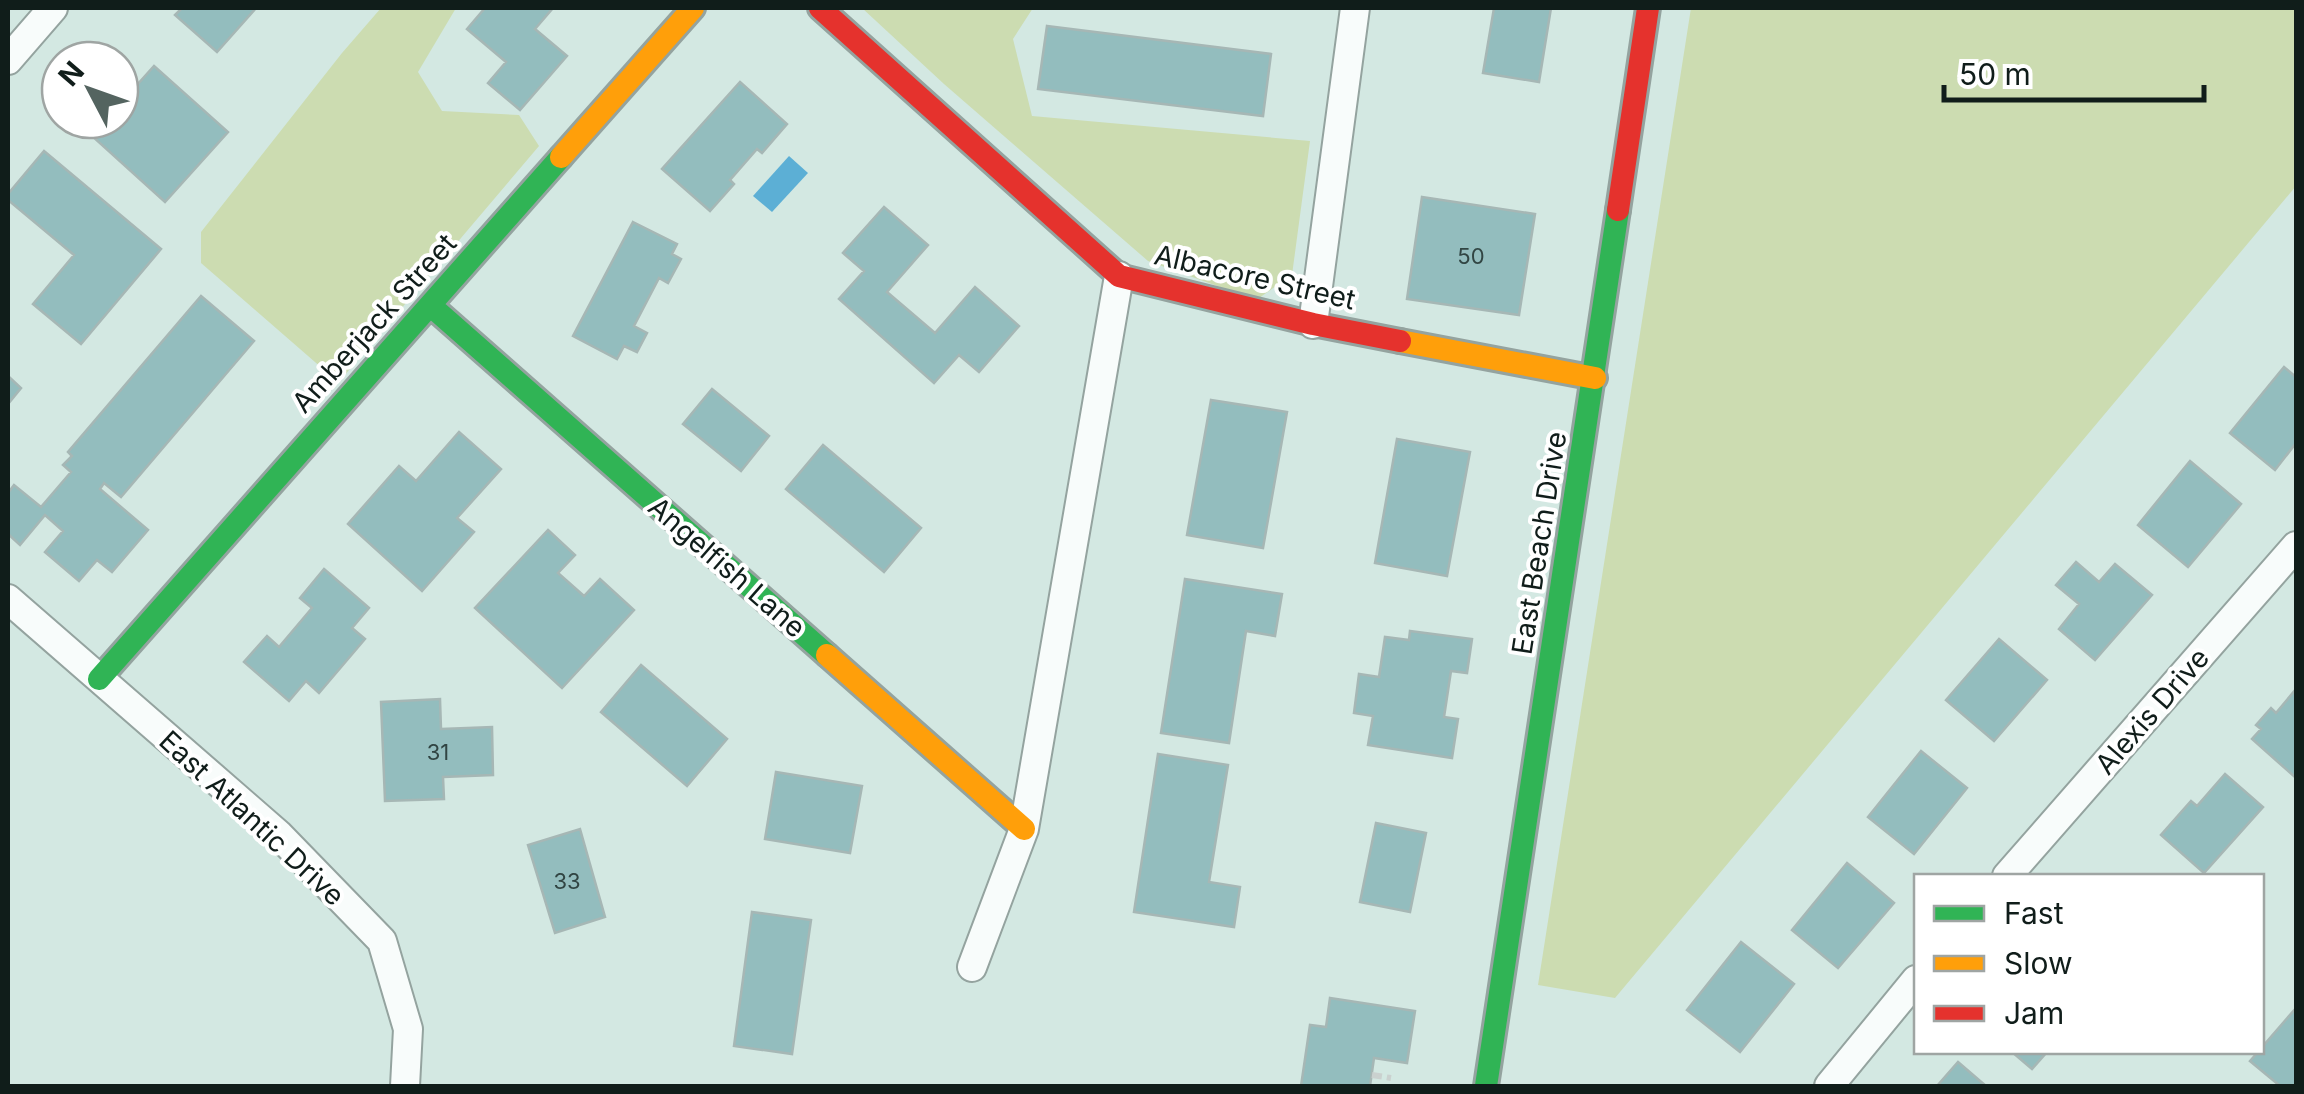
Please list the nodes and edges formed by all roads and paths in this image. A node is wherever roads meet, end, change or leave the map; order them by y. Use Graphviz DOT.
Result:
graph roads {
  1 [pos="53,8"];
  2 [pos="694,8"];
  3 [pos="820,8"];
  4 [pos="1356,8"];
  5 [pos="1648,8"];
  6 [pos="8,60"];
  7 [pos="1119,276"];
  8 [pos="430,305"];
  9 [pos="1314,324"];
  10 [pos="1594,378"];
  11 [pos="2296,546"];
  12 [pos="8,599"];
  13 [pos="99,679"];
  14 [pos="1024,829"];
  15 [pos="2010,874"];
  16 [pos="972,967"];
  17 [pos="1914,982"];
  18 [pos="1372,1075"];
  19 [pos="1391,1078"];
  20 [pos="405,1086"];
  21 [pos="1486,1086"];
  22 [pos="1829,1086"];
  1 -- 6 [label="street"];
  2 -- 8 [label="street, Amberjack Street"];
  3 -- 7 [label="street, Albacore Street"];
  4 -- 9 [label="street"];
  5 -- 10 [label="street, East Beach Drive"];
  7 -- 9 [label="street, Albacore Street"];
  7 -- 14 [label="street"];
  8 -- 13 [label="street, Amberjack Street"];
  8 -- 14 [label="street, Angelfish Lane"];
  9 -- 10 [label="street, Albacore Street"];
  10 -- 21 [label="street, East Beach Drive"];
  11 -- 15 [label="street, Alexis Drive"];
  12 -- 13 [label="street, East Atlantic Drive"];
  13 -- 20 [label="street, East Atlantic Drive"];
  14 -- 16 [label="street"];
  17 -- 22 [label="street"];
  18 -- 19 [label="path"];
}
